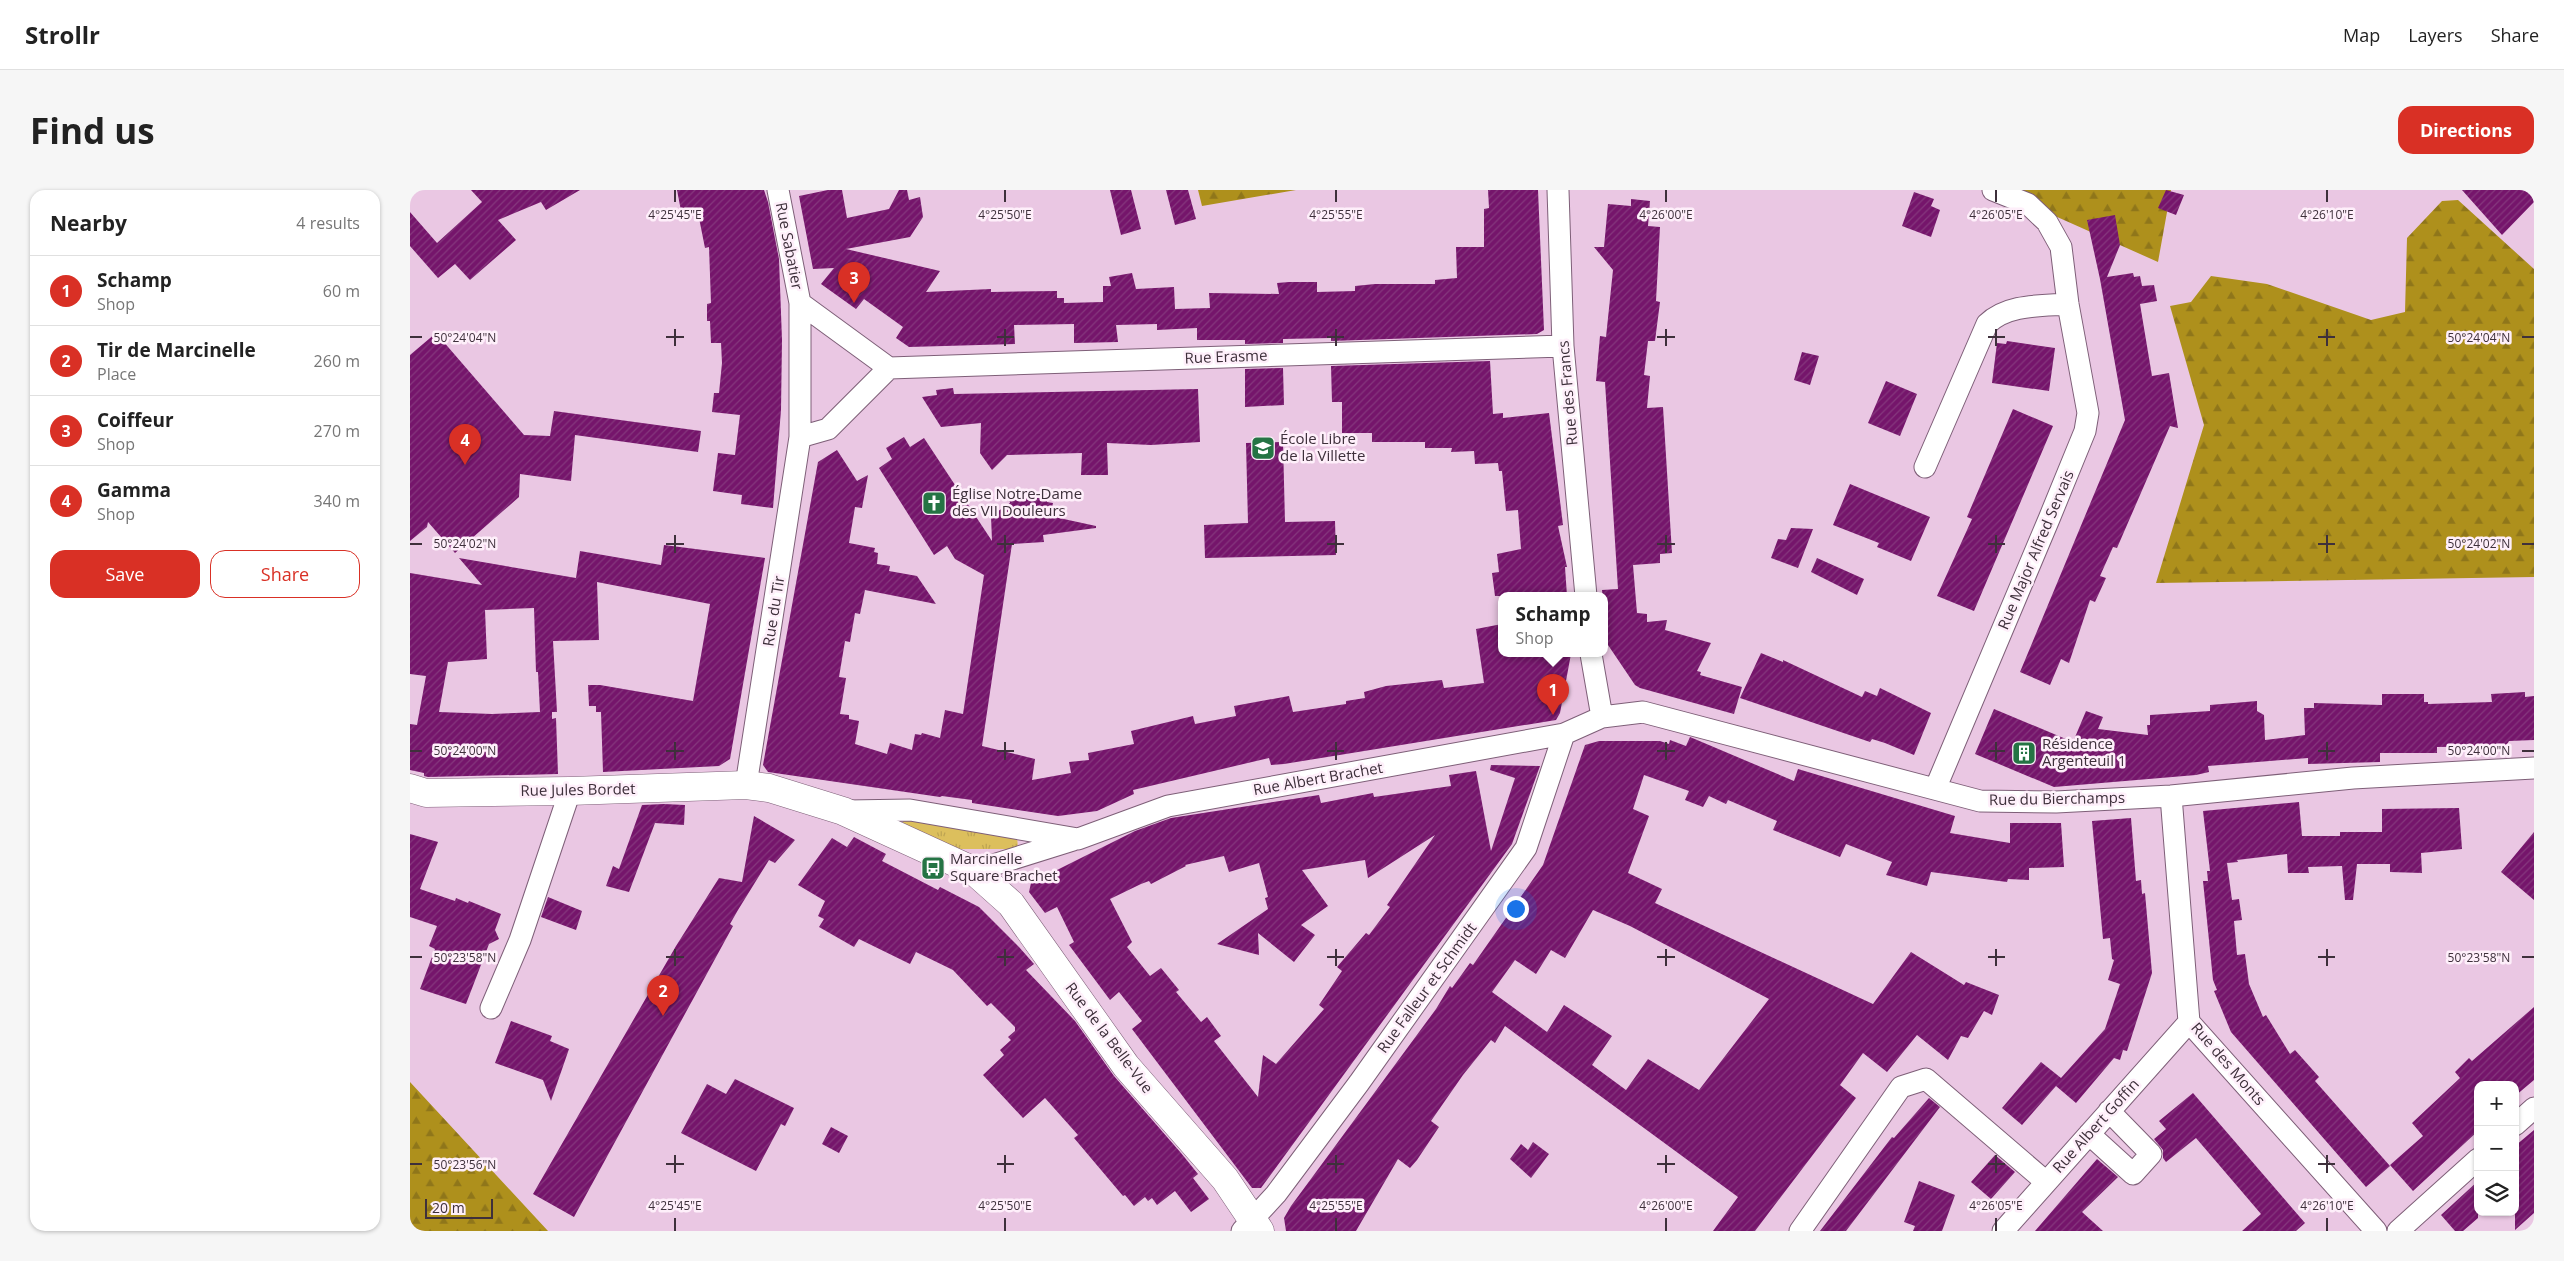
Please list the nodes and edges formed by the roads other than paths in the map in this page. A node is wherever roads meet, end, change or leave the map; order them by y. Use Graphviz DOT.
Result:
graph roads {
  1 [pos="778,190"];
  2 [pos="1558,190"];
  3 [pos="1993,190"];
  4 [pos="800,303"];
  5 [pos="2068,304"];
  6 [pos="1564,346"];
  7 [pos="889,368"];
  8 [pos="800,437"];
  9 [pos="1925,467"];
  10 [pos="1586,592"];
  11 [pos="1592,657"];
  12 [pos="1602,716"];
  13 [pos="1564,734"];
  14 [pos="2534,768"];
  15 [pos="746,785"];
  16 [pos="1936,787"];
  17 [pos="410,788"];
  18 [pos="570,791"];
  19 [pos="2171,796"];
  20 [pos="843,811"];
  21 [pos="1078,839"];
  22 [pos="974,871"];
  23 [pos="491,1008"];
  24 [pos="2189,1022"];
  25 [pos="2534,1108"];
  26 [pos="2109,1111"];
  27 [pos="2519,1121"];
  28 [pos="2089,1134"];
  29 [pos="2474,1163"];
  30 [pos="2046,1182"];
  31 [pos="1251,1227"];
  32 [pos="1800,1231"];
  33 [pos="2003,1231"];
  34 [pos="2376,1231"];
  35 [pos="2398,1231"];
  1 -- 4 [label="street, Rue Sabatier"];
  2 -- 6 [label="street, Rue des Francs"];
  3 -- 5 [label="street, Rue Major Alfred Servais"];
  4 -- 7 [label="street"];
  4 -- 8 [label="street, Rue Sabatier"];
  5 -- 9 [label="street"];
  5 -- 16 [label="street, Rue Major Alfred Servais"];
  6 -- 7 [label="street, Rue Erasme"];
  6 -- 10 [label="street, Rue des Francs"];
  7 -- 8 [label="street"];
  8 -- 15 [label="street, Rue du Tir"];
  11 -- 12 [label="street"];
  12 -- 13 [label="street, Rue du Bierchamps"];
  12 -- 16 [label="street, Rue du Bierchamps"];
  13 -- 21 [label="street, Rue Albert Brachet"];
  13 -- 31 [label="street, Rue Falleur et Schmidt"];
  14 -- 19 [label="street, Rue du Bierchamps"];
  15 -- 18 [label="street, Rue Jules Bordet"];
  15 -- 20 [label="street, Rue Albert Brachet"];
  16 -- 19 [label="street, Rue du Bierchamps"];
  17 -- 18 [label="street, Rue Jules Bordet"];
  18 -- 23 [label="street"];
  19 -- 24 [label="street, Rue des Monts"];
  20 -- 21 [label="street, Rue Albert Brachet"];
  20 -- 22 [label="street, Rue Albert Brachet"];
  21 -- 22 [label="street, Rue Albert Brachet"];
  22 -- 31 [label="street, Rue de la Belle-Vue"];
  24 -- 26 [label="street, Rue Albert Goffin"];
  24 -- 34 [label="street, Rue des Monts"];
  25 -- 27 [label="street"];
  26 -- 28 [label="street, Rue Albert Goffin"];
  26 -- 28 [label="street"];
  28 -- 30 [label="street, Rue Albert Goffin"];
  29 -- 35 [label="street"];
  30 -- 32 [label="street"];
  30 -- 33 [label="street, Rue Albert Goffin"];
}
